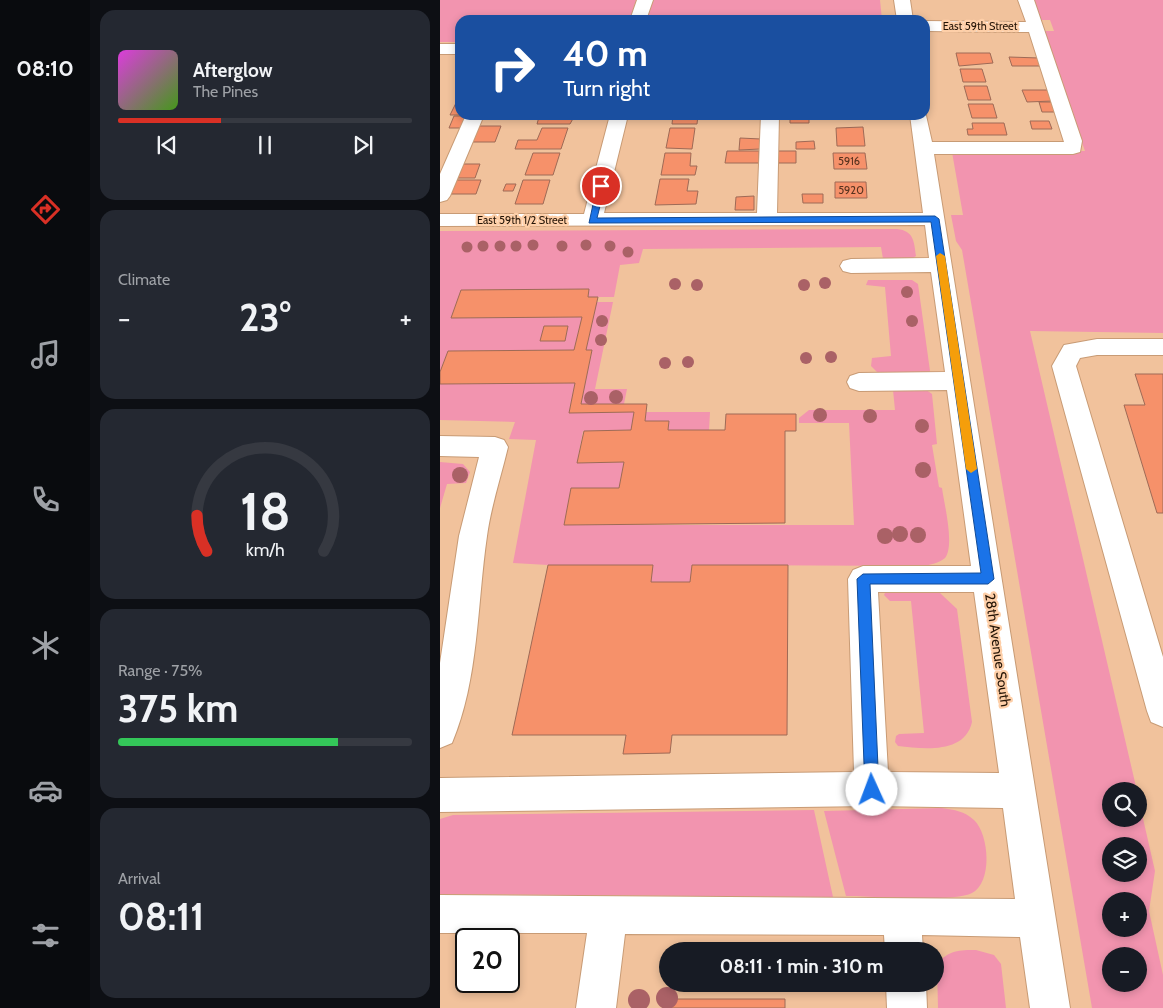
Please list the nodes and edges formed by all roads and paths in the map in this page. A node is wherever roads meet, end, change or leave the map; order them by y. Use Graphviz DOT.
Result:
graph roads {
  1 [pos="645,0"];
  2 [pos="902,0"];
  3 [pos="1026,0"];
  4 [pos="640,15"];
  5 [pos="904,15"];
  6 [pos="930,26"];
  7 [pos="1035,27"];
  8 [pos="440,49"];
  9 [pos="455,49"];
  10 [pos="473,120"];
  11 [pos="618,120"];
  12 [pos="770,120"];
  13 [pos="920,120"];
  14 [pos="924,148"];
  15 [pos="440,196"];
  16 [pos="935,219"];
  17 [pos="440,220"];
  18 [pos="767,220"];
  19 [pos="592,221"];
  20 [pos="851,266"];
  21 [pos="942,266"];
  22 [pos="1163,347"];
  23 [pos="958,381"];
  24 [pos="859,382"];
  25 [pos="440,446"];
  26 [pos="988,579"];
  27 [pos="1163,711"];
  28 [pos="440,732"];
  29 [pos="872,790"];
  30 [pos="1019,791"];
  31 [pos="440,795"];
  32 [pos="440,914"];
  33 [pos="609,915"];
  34 [pos="1037,918"];
  35 [pos="902,934"];
  36 [pos="906,992"];
  37 [pos="596,1008"];
  38 [pos="907,1008"];
  39 [pos="1050,1008"];
  1 -- 4 [label="street"];
  2 -- 5 [label="street"];
  3 -- 7 [label="street"];
  6 -- 7 [label="street, East 59th Street"];
  7 -- 14 [label="street"];
  8 -- 9 [label="street"];
  10 -- 15 [label="street"];
  11 -- 19 [label="street"];
  12 -- 18 [label="street"];
  13 -- 14 [label="street, 28th Avenue South"];
  14 -- 16 [label="street, 28th Avenue South"];
  16 -- 18 [label="street, East 59th 1/2 Street"];
  16 -- 21 [label="street, 28th Avenue South"];
  17 -- 19 [label="street, East 59th 1/2 Street"];
  18 -- 19 [label="street, East 59th 1/2 Street"];
  20 -- 21 [label="street"];
  21 -- 23 [label="street, 28th Avenue South"];
  22 -- 27 [label="street"];
  23 -- 24 [label="street"];
  23 -- 26 [label="street, 28th Avenue South"];
  25 -- 28 [label="street"];
  26 -- 29 [label="street"];
  26 -- 30 [label="street, 28th Avenue South"];
  29 -- 30 [label="street"];
  29 -- 31 [label="street"];
  30 -- 34 [label="street, 28th Avenue South"];
  32 -- 33 [label="street"];
  33 -- 35 [label="street"];
  33 -- 37 [label="street"];
  34 -- 35 [label="street"];
  34 -- 39 [label="street, 28th Avenue South"];
  36 -- 38 [label="street"];
}
